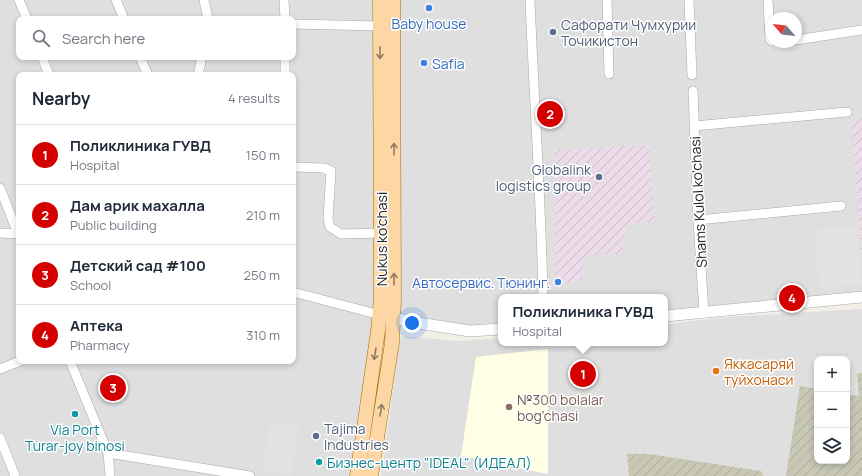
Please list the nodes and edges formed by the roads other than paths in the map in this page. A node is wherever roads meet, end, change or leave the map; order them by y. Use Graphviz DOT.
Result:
graph roads {
  1 [pos="19,0"];
  2 [pos="116,0"];
  3 [pos="204,0"];
  4 [pos="284,0"];
  5 [pos="380,0"];
  6 [pos="393,0"];
  7 [pos="530,0"];
  8 [pos="607,0"];
  9 [pos="689,0"];
  10 [pos="768,0"];
  11 [pos="769,12"];
  12 [pos="26,16"];
  13 [pos="123,16"];
  14 [pos="207,16"];
  15 [pos="285,16"];
  16 [pos="296,24"];
  17 [pos="380,26"];
  18 [pos="862,30"];
  19 [pos="802,39"];
  20 [pos="43,60"];
  21 [pos="141,60"];
  22 [pos="201,60"];
  23 [pos="285,60"];
  24 [pos="48,72"];
  25 [pos="147,72"];
  26 [pos="199,72"];
  27 [pos="285,72"];
  28 [pos="610,74"];
  29 [pos="692,75"];
  30 [pos="693,91"];
  31 [pos="847,112"];
  32 [pos="694,126"];
  33 [pos="296,167"];
  34 [pos="0,188"];
  35 [pos="841,206"];
  36 [pos="698,220"];
  37 [pos="16,229"];
  38 [pos="0,233"];
  39 [pos="381,233"];
  40 [pos="16,234"];
  41 [pos="296,293"];
  42 [pos="544,294"];
  43 [pos="862,297"];
  44 [pos="704,313"];
  45 [pos="668,316"];
  46 [pos="386,317"];
  47 [pos="498,329"];
  48 [pos="16,363"];
  49 [pos="71,364"];
  50 [pos="0,369"];
  51 [pos="0,438"];
  52 [pos="108,453"];
  53 [pos="15,476"];
  54 [pos="110,476"];
  55 [pos="250,476"];
  56 [pos="357,476"];
  57 [pos="371,476"];
  1 -- 12 [label="street"];
  2 -- 13 [label="street"];
  3 -- 14 [label="street"];
  4 -- 15 [label="street"];
  5 -- 17 [label="main road, Nukus ko'chasi"];
  46 -- 6 [label="main road, Nukus ko'chasi, one-way"];
  7 -- 42 [label="street"];
  8 -- 28 [label="street"];
  9 -- 29 [label="street"];
  10 -- 11 [label="street"];
  16 -- 17 [label="street"];
  17 -- 39 [label="main road, Nukus ko'chasi, one-way"];
  18 -- 19 [label="street"];
  20 -- 24 [label="street"];
  21 -- 25 [label="street"];
  22 -- 26 [label="street"];
  23 -- 27 [label="street"];
  30 -- 32 [label="street, Shams Kulol ko'chasi"];
  31 -- 32 [label="street"];
  32 -- 36 [label="street, Shams Kulol ko'chasi"];
  33 -- 39 [label="street"];
  34 -- 37 [label="street"];
  35 -- 36 [label="street"];
  36 -- 44 [label="street, Shams Kulol ko'chasi"];
  38 -- 40 [label="street"];
  39 -- 46 [label="main road, Nukus ko'chasi"];
  41 -- 46 [label="street"];
  43 -- 44 [label="street"];
  44 -- 45 [label="street"];
  46 -- 47 [label="street"];
  46 -- 56 [label="main road, Nukus ko'chasi, one-way"];
  57 -- 46 [label="main road, Nukus ko'chasi, one-way"];
  48 -- 50 [label="street"];
  49 -- 52 [label="street"];
  51 -- 53 [label="street"];
  52 -- 54 [label="street"];
  52 -- 55 [label="street"];
}
